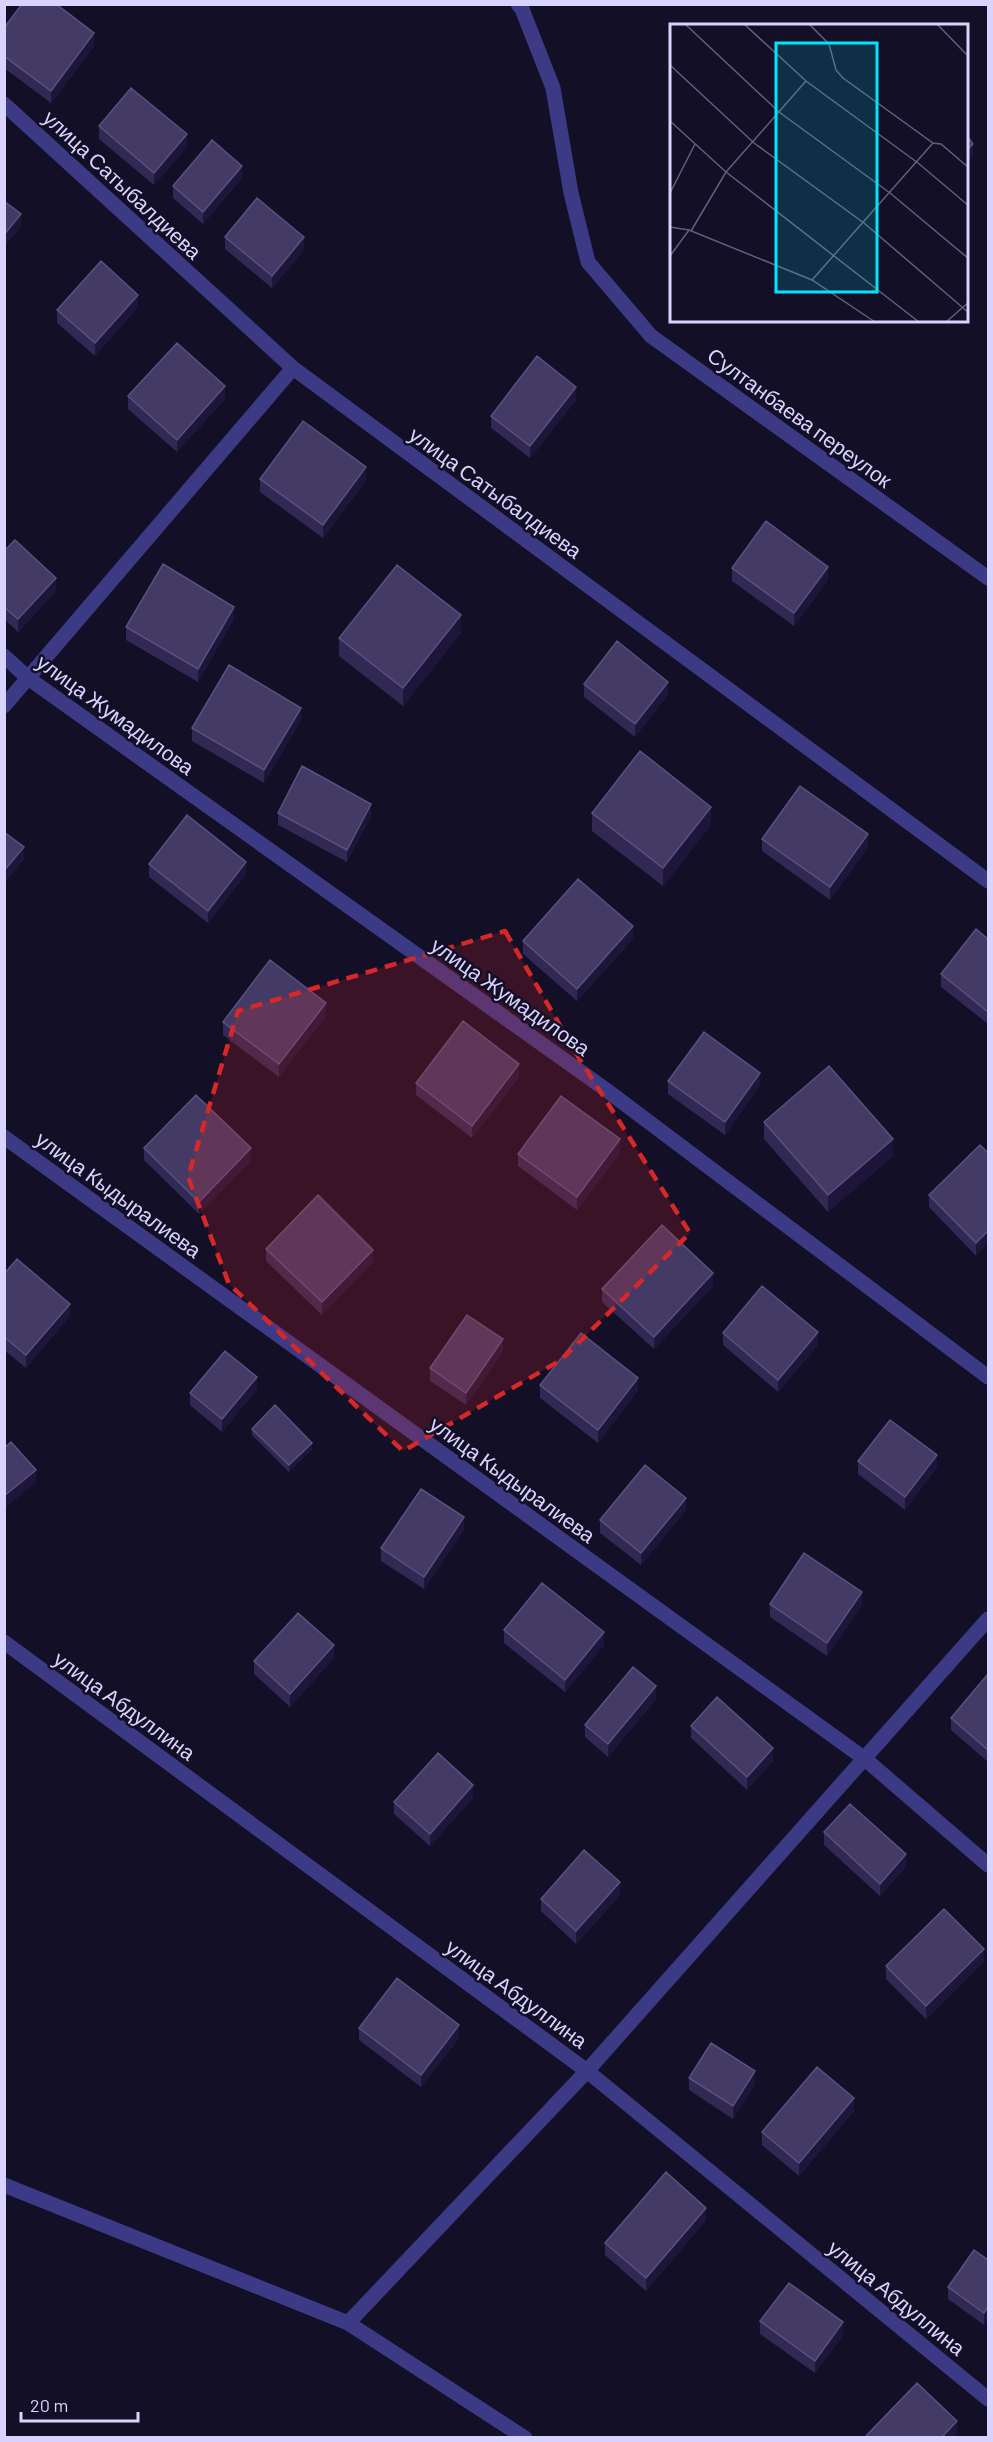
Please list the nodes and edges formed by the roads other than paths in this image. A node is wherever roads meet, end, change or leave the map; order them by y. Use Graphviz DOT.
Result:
graph roads {
  1 [pos="518,4"];
  2 [pos="4,104"];
  3 [pos="293,368"];
  4 [pos="988,578"];
  5 [pos="4,656"];
  6 [pos="28,678"];
  7 [pos="4,706"];
  8 [pos="988,881"];
  9 [pos="4,1137"];
  10 [pos="988,1377"];
  11 [pos="988,1619"];
  12 [pos="4,1642"];
  13 [pos="865,1759"];
  14 [pos="988,1865"];
  15 [pos="587,2071"];
  16 [pos="4,2185"];
  17 [pos="348,2323"];
  18 [pos="988,2399"];
  19 [pos="525,2438"];
  1 -- 4 [label="street, Султанбаева переулок"];
  2 -- 3 [label="street, улица Сатыбалдиева"];
  3 -- 6 [label="street"];
  3 -- 8 [label="street, улица Сатыбалдиева"];
  5 -- 6 [label="street, улица Жумадилова"];
  6 -- 7 [label="street"];
  6 -- 10 [label="street, улица Жумадилова"];
  9 -- 13 [label="street, улица Кыдыралиева"];
  11 -- 13 [label="street"];
  12 -- 15 [label="street, улица Абдуллина"];
  13 -- 14 [label="street, улица Кыдыралиева"];
  13 -- 15 [label="street"];
  15 -- 17 [label="street"];
  15 -- 18 [label="street, улица Абдуллина"];
  16 -- 17 [label="street"];
  17 -- 19 [label="street"];
}
